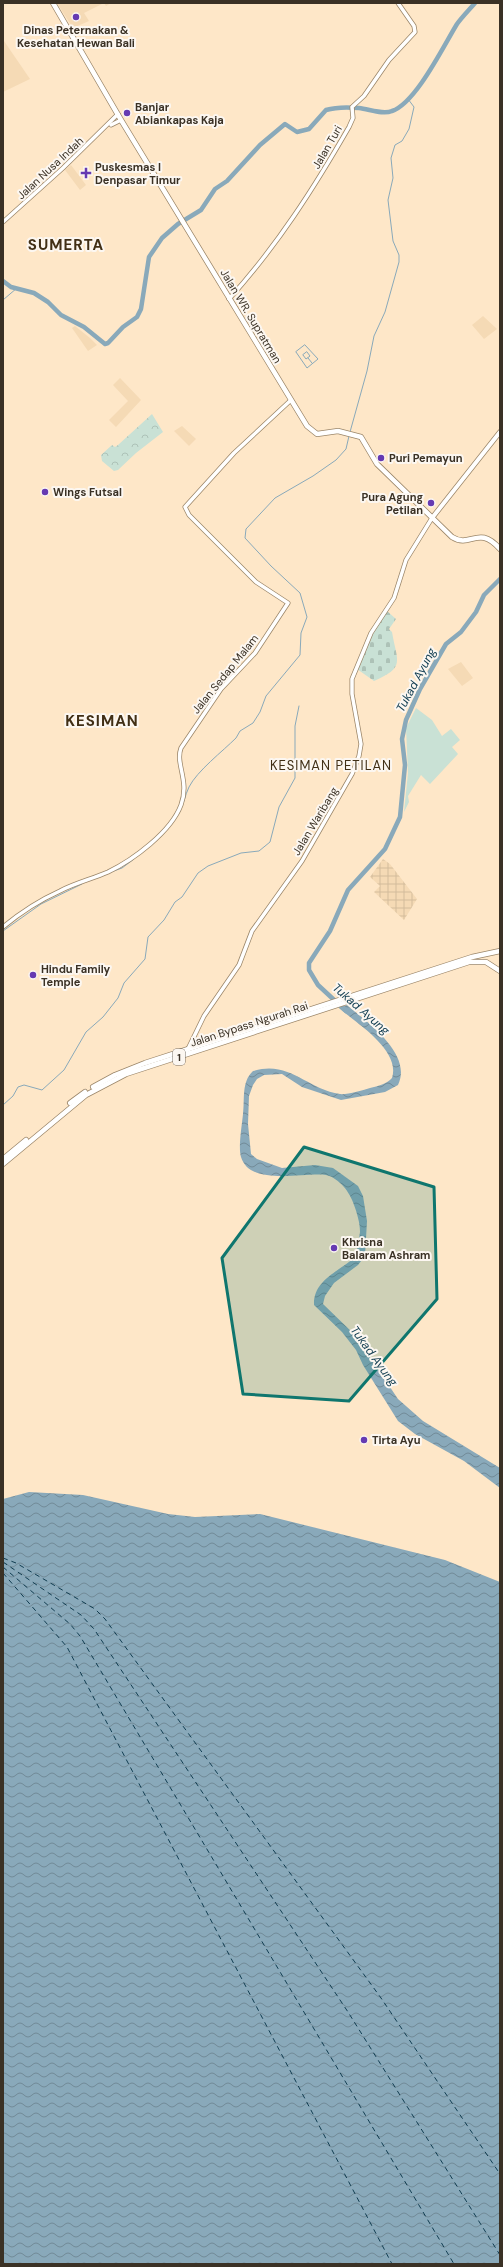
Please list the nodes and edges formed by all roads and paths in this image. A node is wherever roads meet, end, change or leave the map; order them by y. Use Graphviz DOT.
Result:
graph roads {
  1 [pos="53,3"];
  2 [pos="398,3"];
  3 [pos="118,114"];
  4 [pos="121,120"];
  5 [pos="108,126"];
  6 [pos="3,222"];
  7 [pos="229,299"];
  8 [pos="291,400"];
  9 [pos="500,432"];
  10 [pos="432,518"];
  11 [pos="500,548"];
  12 [pos="3,927"];
  13 [pos="500,947"];
  14 [pos="494,951"];
  15 [pos="500,951"];
  16 [pos="500,971"];
  17 [pos="344,1001"];
  18 [pos="188,1052"];
  19 [pos="42,1129"];
  20 [pos="3,1159"];
  21 [pos="3,1164"];
  1 -- 3 [label="main road, Jalan WR. Supratman"];
  2 -- 7 [label="street, Jalan Turi"];
  3 -- 4 [label="main road, Jalan WR. Supratman"];
  3 -- 5 [label="street, Jalan Nusa Indah"];
  4 -- 5 [label="street, Jalan Nusa Indah"];
  4 -- 7 [label="main road, Jalan WR. Supratman"];
  5 -- 6 [label="street, Jalan Nusa Indah"];
  7 -- 8 [label="main road, Jalan WR. Supratman"];
  8 -- 10 [label="main road, Jalan WR. Supratman"];
  8 -- 12 [label="street, Jalan Sedap Malam"];
  9 -- 10 [label="main road"];
  10 -- 11 [label="main road, Jalan WR. Supratman"];
  10 -- 18 [label="street, Jalan Waribang"];
  13 -- 14 [label="main road, Jalan Bypass Ngurah Rai"];
  14 -- 15 [label="main road, Jalan Bypass Ngurah Rai / 1"];
  14 -- 17 [label="main road, Jalan Bypass Ngurah Rai / 1"];
  16 -- 17 [label="main road, Jalan Bypass Ngurah Rai / 1"];
  17 -- 18 [label="main road, Jalan Bypass Ngurah Rai / 1"];
  18 -- 19 [label="main road, Jalan Bypass Ngurah Rai / 1"];
  19 -- 20 [label="main road, Jalan Bypass Ngurah Rai / 1"];
  19 -- 21 [label="main road, Jalan Bypass Ngurah Rai / 1"];
}
